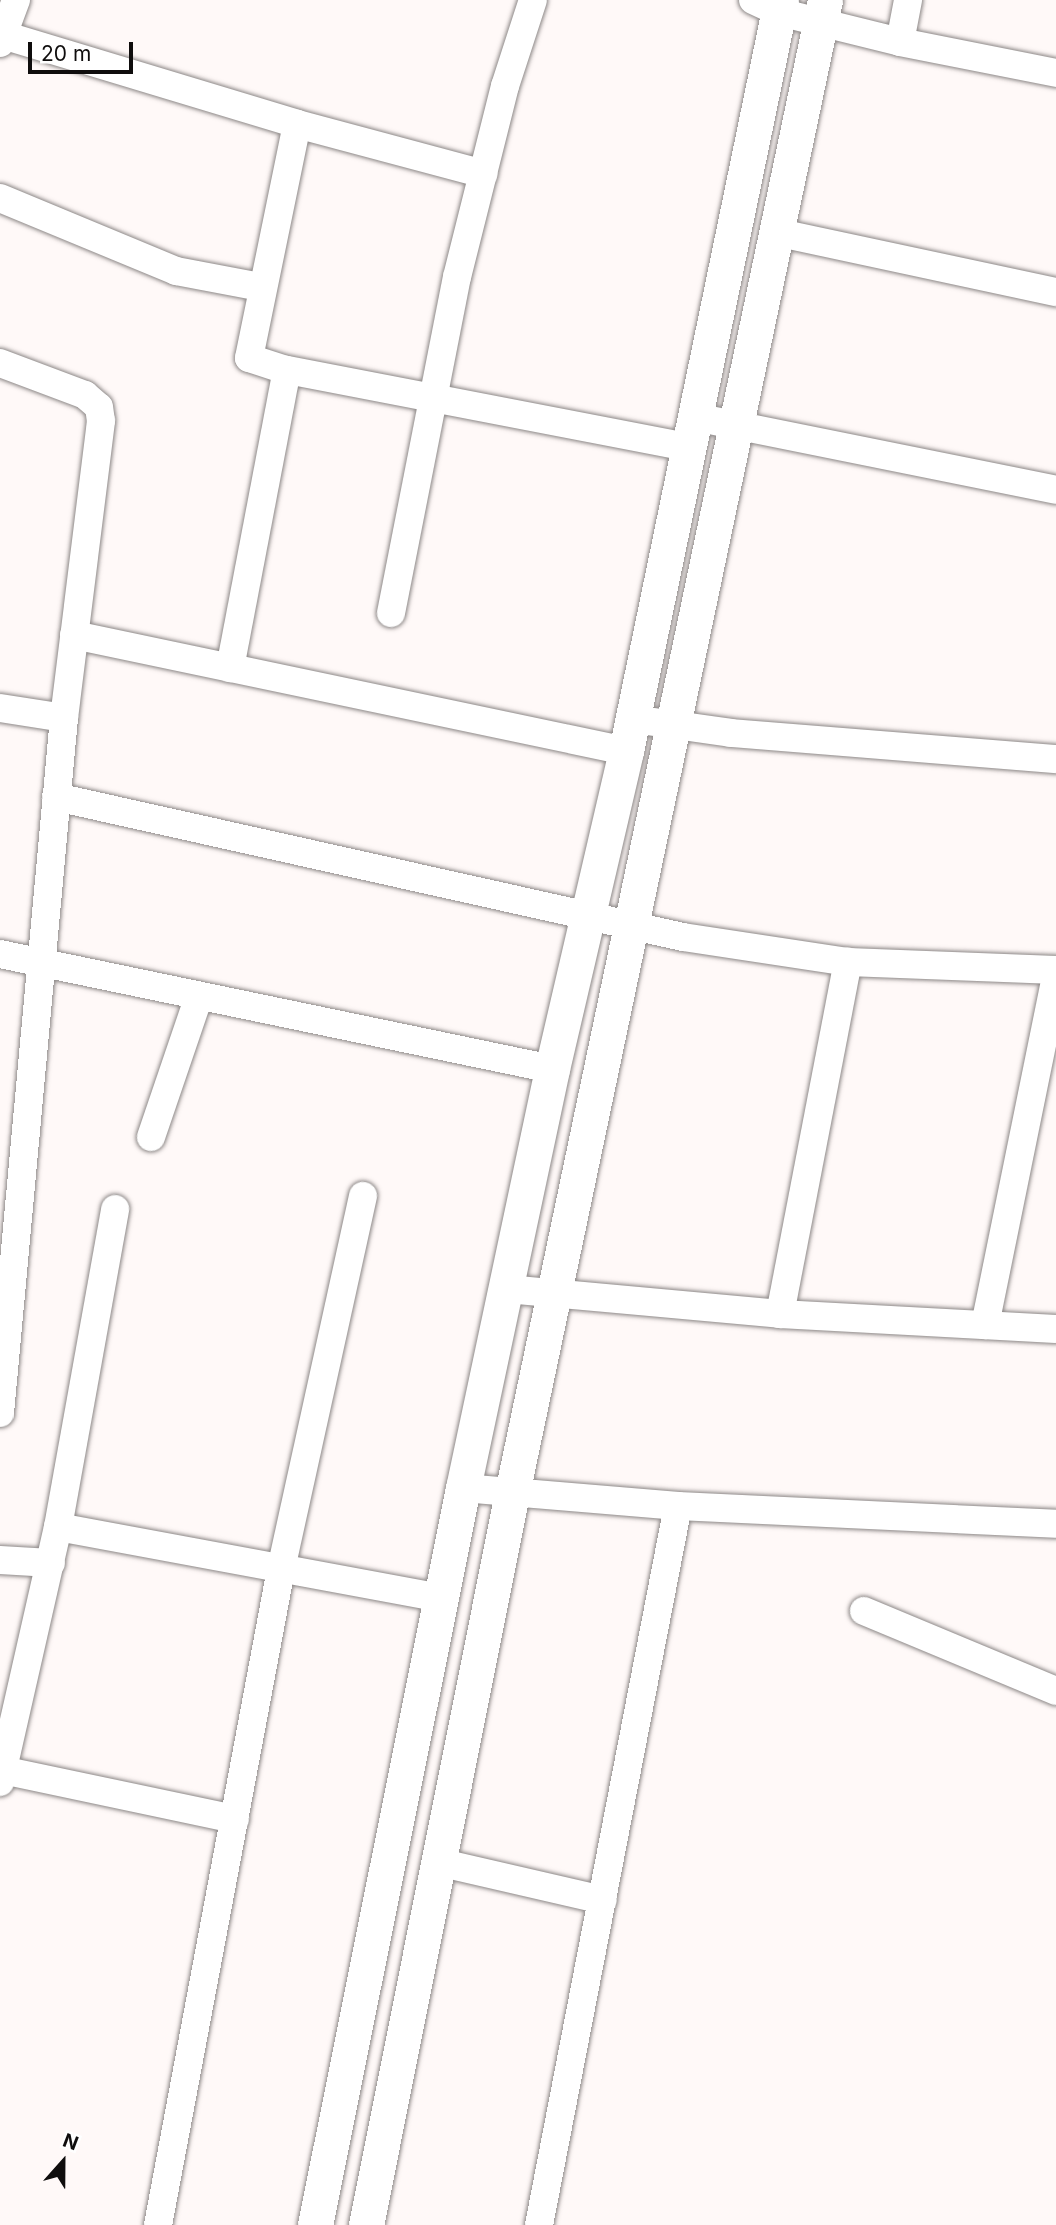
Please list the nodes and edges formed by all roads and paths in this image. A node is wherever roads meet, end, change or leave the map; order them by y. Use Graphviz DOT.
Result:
graph roads {
  1 [pos="16,0"];
  2 [pos="533,0"];
  3 [pos="908,0"];
  4 [pos="771,4"];
  5 [pos="823,11"];
  6 [pos="2,39"];
  7 [pos="900,41"];
  8 [pos="1056,73"];
  9 [pos="297,124"];
  10 [pos="484,174"];
  11 [pos="0,198"];
  12 [pos="780,233"];
  13 [pos="261,287"];
  14 [pos="1056,292"];
  15 [pos="0,363"];
  16 [pos="287,370"];
  17 [pos="433,398"];
  18 [pos="738,428"];
  19 [pos="691,432"];
  20 [pos="1056,490"];
  21 [pos="391,613"];
  22 [pos="74,635"];
  23 [pos="230,668"];
  24 [pos="0,708"];
  25 [pos="64,718"];
  26 [pos="675,725"];
  27 [pos="630,735"];
  28 [pos="1056,759"];
  29 [pos="56,797"];
  30 [pos="587,919"];
  31 [pos="632,928"];
  32 [pos="0,954"];
  33 [pos="39,962"];
  34 [pos="848,962"];
  35 [pos="1056,970"];
  36 [pos="1056,976"];
  37 [pos="199,996"];
  38 [pos="552,1069"];
  39 [pos="151,1137"];
  40 [pos="363,1196"];
  41 [pos="115,1209"];
  42 [pos="507,1289"];
  43 [pos="555,1294"];
  44 [pos="780,1314"];
  45 [pos="985,1325"];
  46 [pos="1056,1329"];
  47 [pos="0,1413"];
  48 [pos="463,1488"];
  49 [pos="512,1493"];
  50 [pos="678,1506"];
  51 [pos="1056,1524"];
  52 [pos="58,1527"];
  53 [pos="0,1560"];
  54 [pos="51,1563"];
  55 [pos="281,1569"];
  56 [pos="442,1598"];
  57 [pos="864,1611"];
  58 [pos="1056,1691"];
  59 [pos="1,1776"];
  60 [pos="234,1819"];
  61 [pos="438,1863"];
  62 [pos="603,1900"];
  63 [pos="158,2225"];
  64 [pos="315,2225"];
  65 [pos="366,2225"];
  66 [pos="539,2225"];
  1 -- 6 [label="street"];
  2 -- 10 [label="street"];
  3 -- 7 [label="street"];
  4 -- 5 [label="street"];
  4 -- 19 [label="street"];
  5 -- 7 [label="street"];
  5 -- 12 [label="street"];
  6 -- 9 [label="street"];
  7 -- 8 [label="street"];
  9 -- 10 [label="street"];
  9 -- 13 [label="street"];
  10 -- 17 [label="street"];
  11 -- 13 [label="street"];
  12 -- 14 [label="street"];
  12 -- 18 [label="street"];
  13 -- 16 [label="street"];
  15 -- 22 [label="street"];
  16 -- 17 [label="street"];
  16 -- 23 [label="street"];
  17 -- 19 [label="street"];
  17 -- 21 [label="street"];
  18 -- 19 [label="street"];
  18 -- 20 [label="street"];
  18 -- 26 [label="street"];
  19 -- 27 [label="street"];
  22 -- 23 [label="street"];
  22 -- 25 [label="street"];
  23 -- 27 [label="street"];
  24 -- 25 [label="street"];
  25 -- 29 [label="street"];
  26 -- 27 [label="street"];
  26 -- 28 [label="street"];
  26 -- 31 [label="street"];
  27 -- 30 [label="street"];
  29 -- 30 [label="street"];
  29 -- 33 [label="street"];
  30 -- 31 [label="street"];
  30 -- 38 [label="street"];
  31 -- 34 [label="street"];
  31 -- 43 [label="street"];
  32 -- 33 [label="street"];
  33 -- 37 [label="street"];
  33 -- 47 [label="street"];
  34 -- 35 [label="street"];
  34 -- 44 [label="street"];
  36 -- 45 [label="street"];
  37 -- 38 [label="street"];
  37 -- 39 [label="street"];
  38 -- 42 [label="street"];
  40 -- 55 [label="street"];
  41 -- 52 [label="street"];
  42 -- 43 [label="street"];
  42 -- 48 [label="street"];
  43 -- 44 [label="street"];
  43 -- 49 [label="street"];
  44 -- 45 [label="street"];
  45 -- 46 [label="street"];
  48 -- 49 [label="street"];
  48 -- 56 [label="street"];
  49 -- 50 [label="street"];
  49 -- 61 [label="street"];
  50 -- 51 [label="street"];
  50 -- 62 [label="street"];
  52 -- 54 [label="street"];
  52 -- 55 [label="street"];
  53 -- 54 [label="street"];
  54 -- 59 [label="street"];
  55 -- 56 [label="street"];
  55 -- 60 [label="street"];
  56 -- 64 [label="street"];
  57 -- 58 [label="street"];
  59 -- 60 [label="street"];
  60 -- 63 [label="street"];
  61 -- 62 [label="street"];
  61 -- 65 [label="street"];
  62 -- 66 [label="street"];
}
